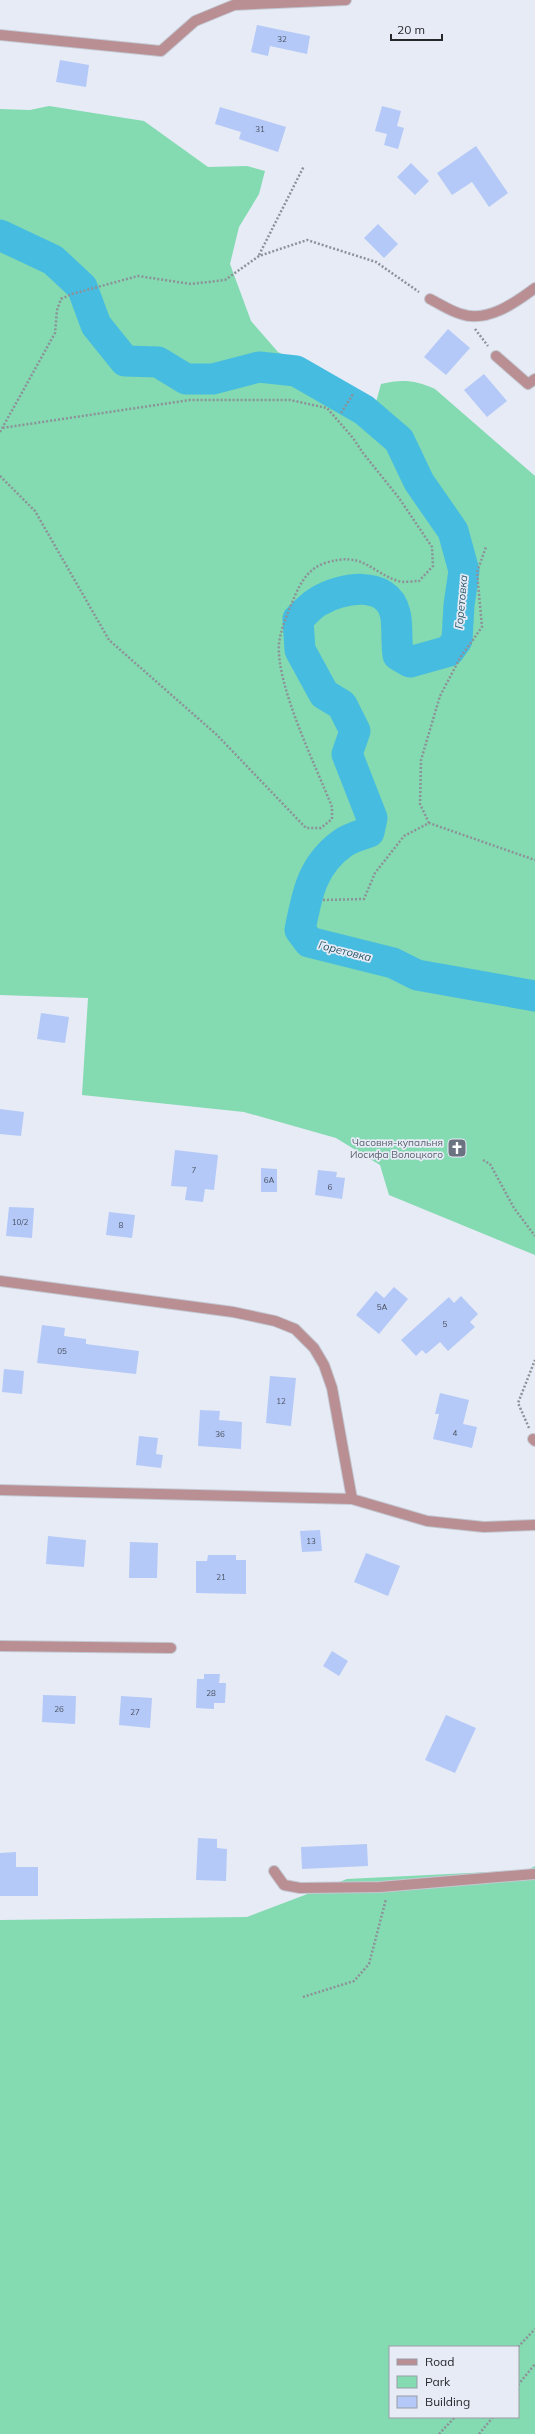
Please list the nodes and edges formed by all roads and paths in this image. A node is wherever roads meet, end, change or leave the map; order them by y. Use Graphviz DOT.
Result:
graph roads {
  1 [pos="346,0"];
  2 [pos="0,35"];
  3 [pos="304,166"];
  4 [pos="259,256"];
  5 [pos="535,288"];
  6 [pos="430,299"];
  7 [pos="464,315"];
  8 [pos="496,356"];
  9 [pos="535,379"];
  10 [pos="353,394"];
  11 [pos="342,413"];
  12 [pos="2,428"];
  13 [pos="0,432"];
  14 [pos="0,476"];
  15 [pos="486,547"];
  16 [pos="429,823"];
  17 [pos="535,860"];
  18 [pos="322,900"];
  19 [pos="483,1160"];
  20 [pos="535,1236"];
  21 [pos="0,1281"];
  22 [pos="535,1360"];
  23 [pos="534,1440"];
  24 [pos="0,1490"];
  25 [pos="352,1499"];
  26 [pos="535,1525"];
  27 [pos="0,1646"];
  28 [pos="171,1648"];
  29 [pos="274,1871"];
  30 [pos="535,1874"];
  31 [pos="389,1886"];
  32 [pos="303,1997"];
  33 [pos="535,2329"];
  34 [pos="519,2346"];
  35 [pos="535,2364"];
  36 [pos="519,2385"];
  37 [pos="453,2418"];
  38 [pos="492,2418"];
  39 [pos="439,2434"];
  40 [pos="479,2434"];
  1 -- 2 [label="street"];
  3 -- 4 [label="path"];
  4 -- 6 [label="path"];
  4 -- 12 [label="path"];
  5 -- 7 [label="street"];
  6 -- 7 [label="street"];
  7 -- 8 [label="path"];
  8 -- 9 [label="street"];
  10 -- 11 [label="path"];
  12 -- 13 [label="path"];
  12 -- 14 [label="path"];
  15 -- 16 [label="path"];
  16 -- 17 [label="path"];
  16 -- 18 [label="path"];
  19 -- 20 [label="path"];
  21 -- 25 [label="street"];
  22 -- 23 [label="path"];
  24 -- 25 [label="street"];
  25 -- 26 [label="street"];
  27 -- 28 [label="street"];
  29 -- 31 [label="street"];
  30 -- 31 [label="street"];
  31 -- 32 [label="path"];
  33 -- 34 [label="path"];
  35 -- 36 [label="path"];
  37 -- 39 [label="path"];
  38 -- 40 [label="path"];
}
